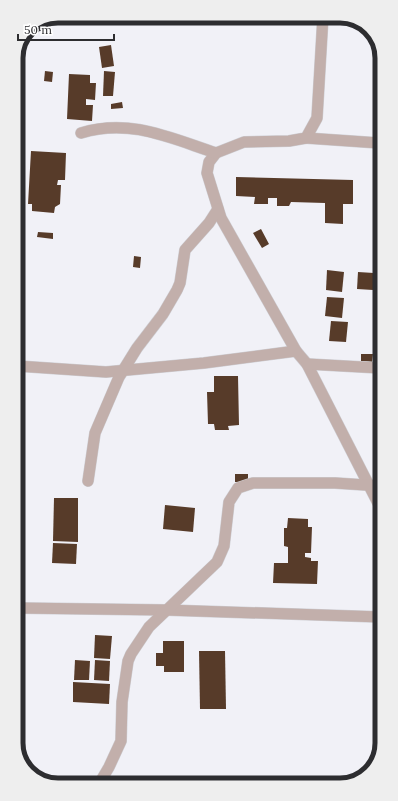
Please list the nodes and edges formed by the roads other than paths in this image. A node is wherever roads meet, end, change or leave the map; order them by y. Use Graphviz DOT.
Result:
graph roads {
  1 [pos="323,23"];
  2 [pos="81,133"];
  3 [pos="306,138"];
  4 [pos="375,143"];
  5 [pos="216,153"];
  6 [pos="218,209"];
  7 [pos="296,351"];
  8 [pos="307,364"];
  9 [pos="23,366"];
  10 [pos="375,368"];
  11 [pos="123,369"];
  12 [pos="88,481"];
  13 [pos="368,484"];
  14 [pos="375,485"];
  15 [pos="375,497"];
  16 [pos="23,608"];
  17 [pos="166,610"];
  18 [pos="375,617"];
  19 [pos="103,778"];
  1 -- 3 [label="street"];
  2 -- 5 [label="street"];
  3 -- 4 [label="street"];
  3 -- 5 [label="street"];
  5 -- 6 [label="street"];
  6 -- 7 [label="street"];
  6 -- 11 [label="street"];
  7 -- 8 [label="street"];
  7 -- 11 [label="street"];
  8 -- 10 [label="street"];
  8 -- 13 [label="street"];
  9 -- 11 [label="street"];
  11 -- 12 [label="street"];
  13 -- 14 [label="street"];
  13 -- 15 [label="street"];
  13 -- 17 [label="street"];
  16 -- 17 [label="street"];
  17 -- 18 [label="street"];
  17 -- 19 [label="street"];
}
